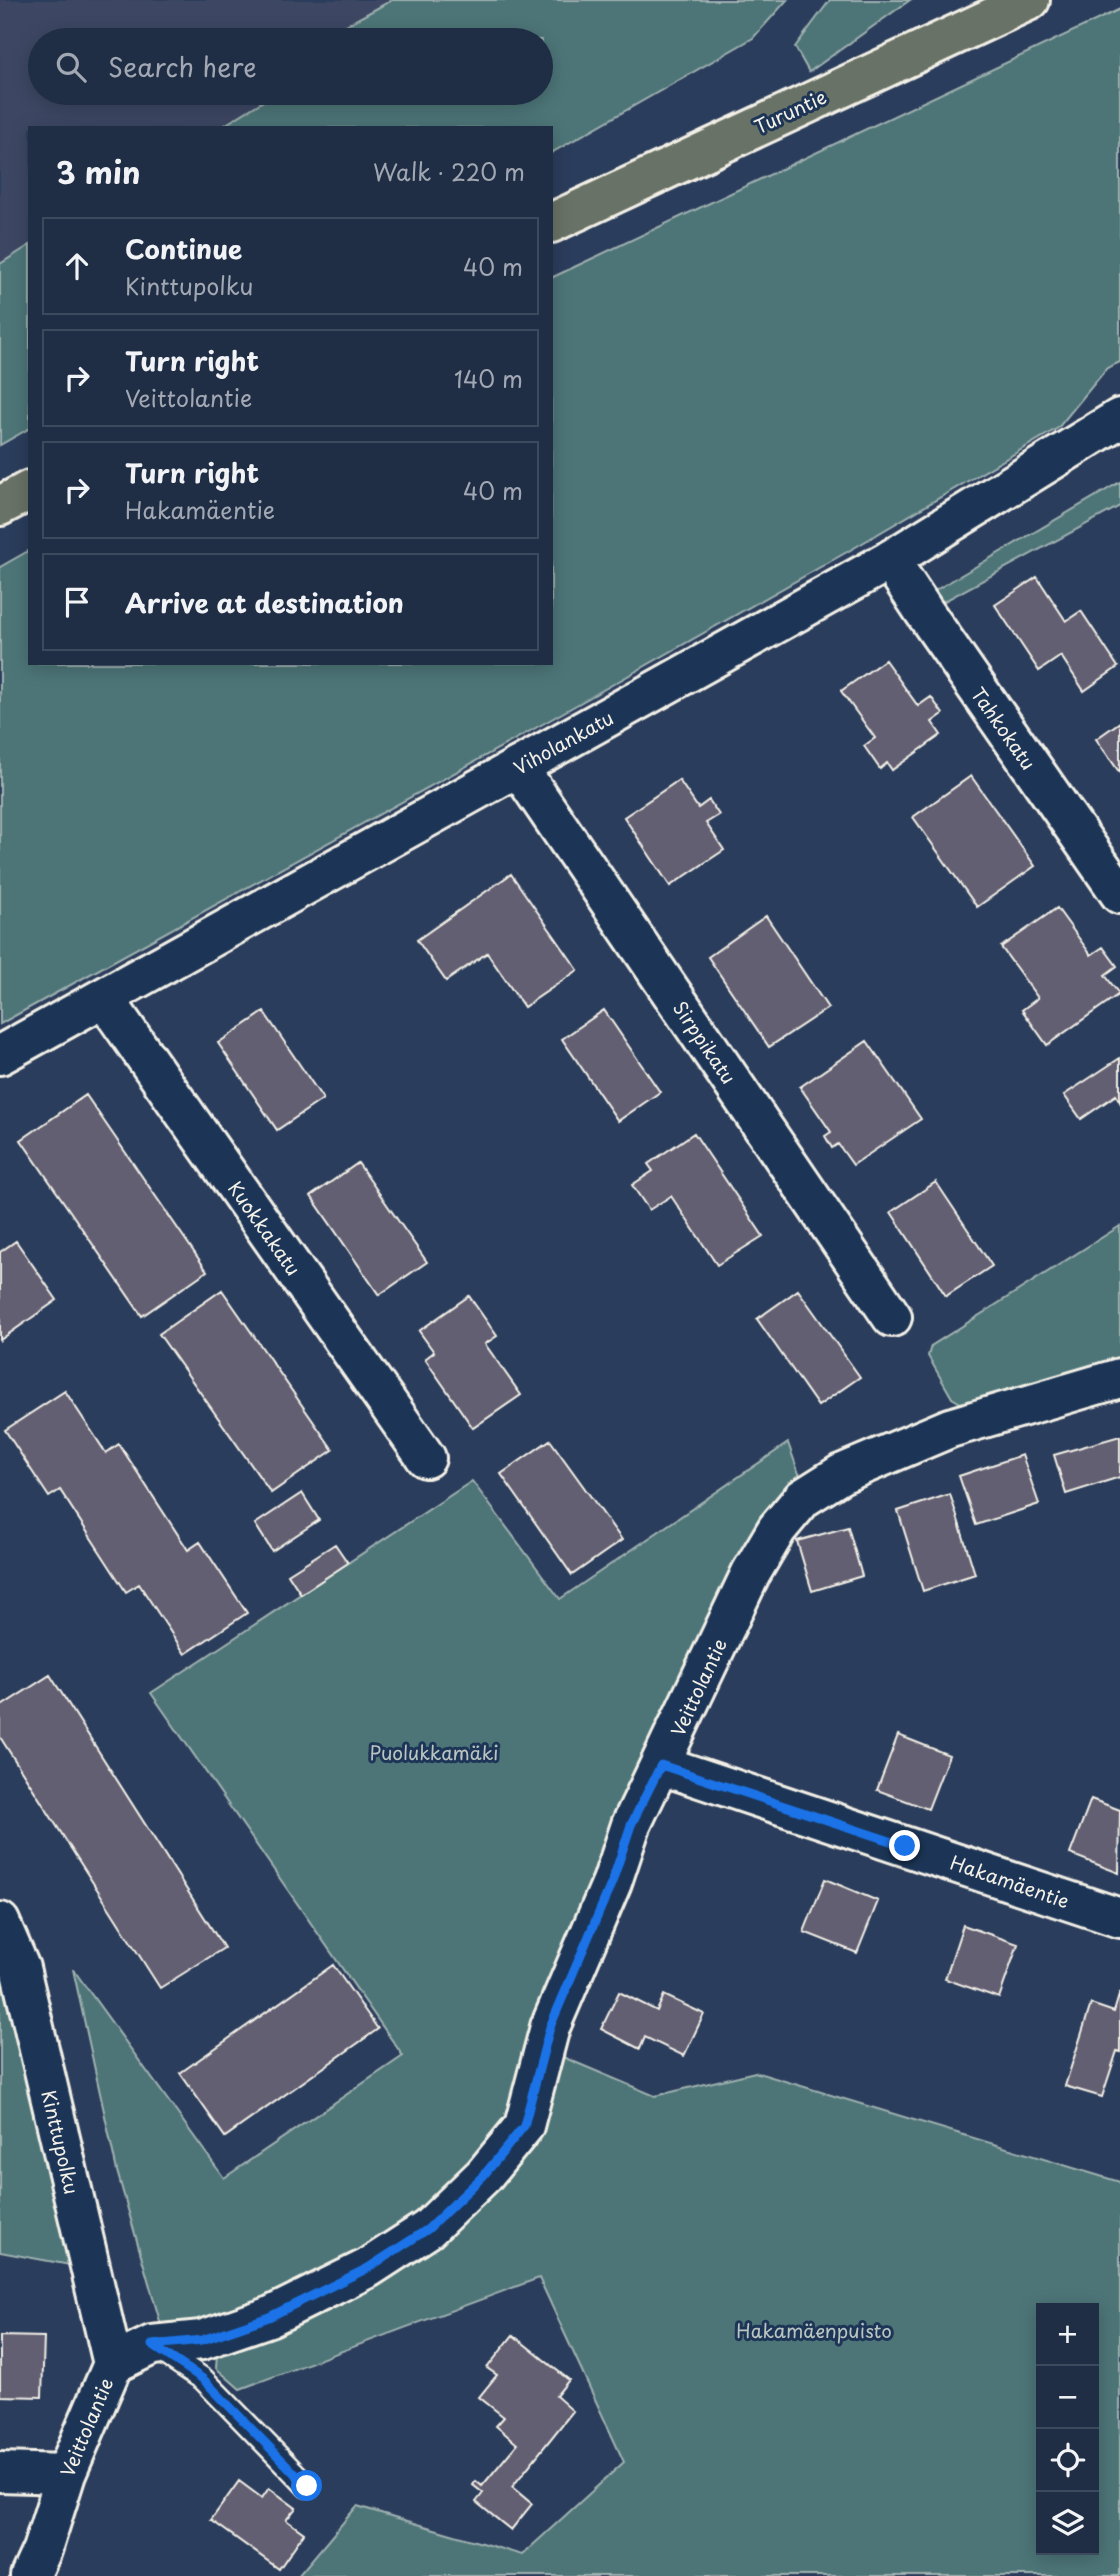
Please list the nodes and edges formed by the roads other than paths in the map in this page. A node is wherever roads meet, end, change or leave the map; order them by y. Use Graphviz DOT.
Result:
graph roads {
  1 [pos="1030,0"];
  2 [pos="553,222"];
  3 [pos="1120,418"];
  4 [pos="28,491"];
  5 [pos="0,506"];
  6 [pos="890,560"];
  7 [pos="518,767"];
  8 [pos="1120,894"];
  9 [pos="104,998"];
  10 [pos="0,1055"];
  11 [pos="892,1317"];
  12 [pos="1120,1378"];
  13 [pos="426,1458"];
  14 [pos="661,1765"];
  15 [pos="1120,1918"];
  16 [pos="0,1922"];
  17 [pos="152,2345"];
  18 [pos="113,2364"];
  19 [pos="0,2472"];
  20 [pos="65,2474"];
  21 [pos="307,2486"];
  22 [pos="30,2576"];
  1 -- 2 [label="highway, Turuntie"];
  3 -- 6 [label="street, Viholankatu"];
  4 -- 5 [label="highway"];
  6 -- 7 [label="street, Viholankatu"];
  6 -- 8 [label="street, Tahkokatu"];
  7 -- 9 [label="street, Viholankatu"];
  7 -- 11 [label="street, Sirppikatu"];
  9 -- 10 [label="street, Viholankatu"];
  9 -- 13 [label="street, Kuokkakatu"];
  12 -- 14 [label="street, Veittolantie"];
  14 -- 15 [label="street, Hakamäentie"];
  14 -- 17 [label="street, Veittolantie"];
  16 -- 18 [label="street, Kinttupolku"];
  17 -- 18 [label="street, Veittolantie"];
  17 -- 21 [label="lane"];
  18 -- 20 [label="street, Veittolantie"];
  19 -- 20 [label="street"];
  20 -- 22 [label="street, Veittolantie"];
}
